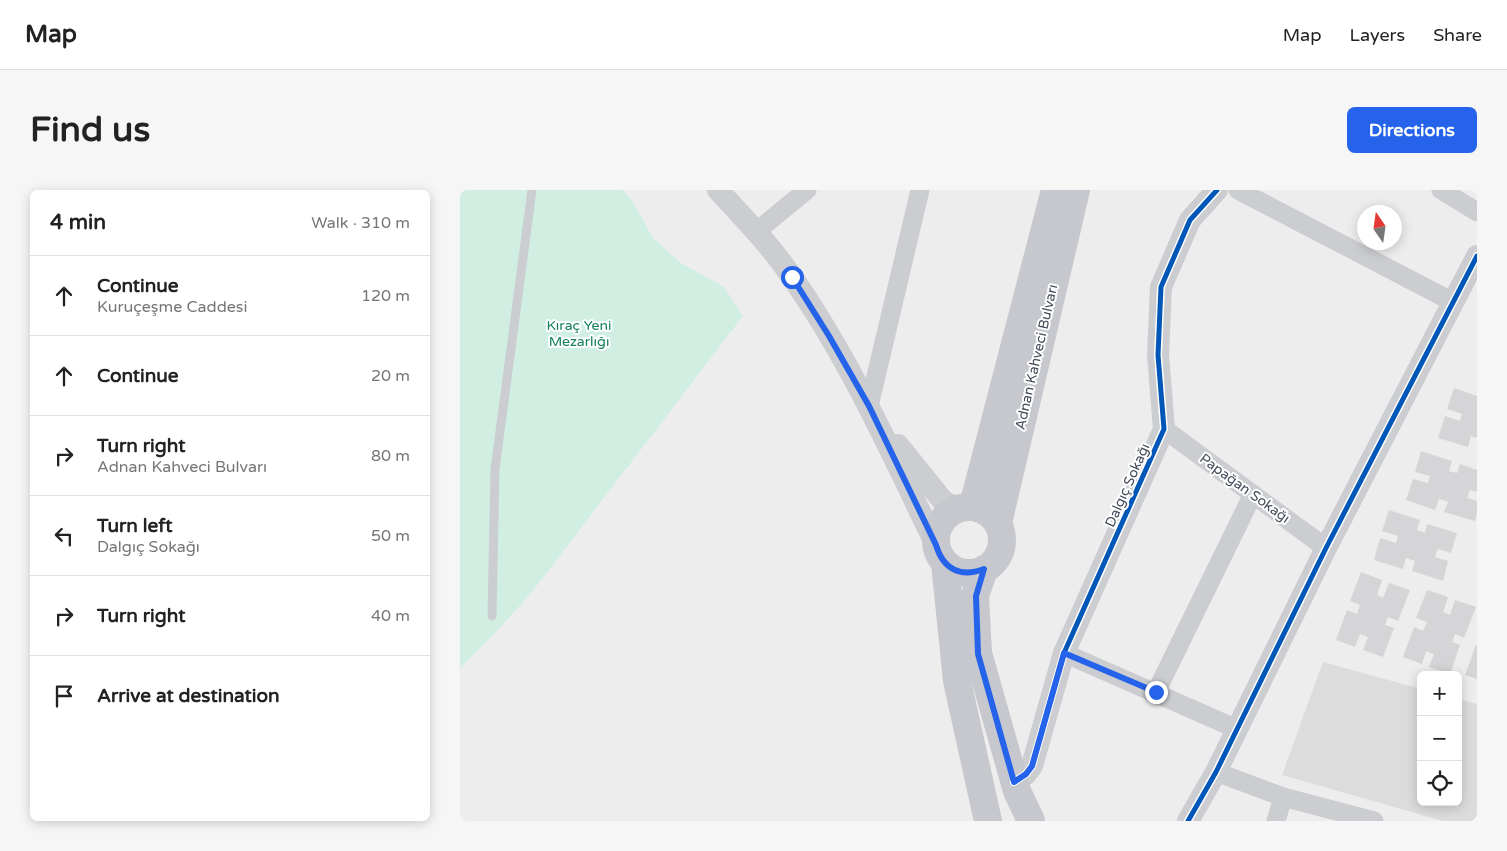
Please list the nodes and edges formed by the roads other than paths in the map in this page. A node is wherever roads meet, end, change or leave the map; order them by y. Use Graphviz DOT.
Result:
graph roads {
  1 [pos="532,190"];
  2 [pos="718,190"];
  3 [pos="807,190"];
  4 [pos="920,190"];
  5 [pos="1055,190"];
  6 [pos="1076,190"];
  7 [pos="1217,190"];
  8 [pos="1238,190"];
  9 [pos="1440,190"];
  10 [pos="1477,212"];
  11 [pos="757,231"];
  12 [pos="1477,256"];
  13 [pos="1453,302"];
  14 [pos="869,406"];
  15 [pos="1164,429"];
  16 [pos="1253,494"];
  17 [pos="963,508"];
  18 [pos="998,523"];
  19 [pos="1326,548"];
  20 [pos="940,554"];
  21 [pos="984,569"];
  22 [pos="492,616"];
  23 [pos="1064,653"];
  24 [pos="1156,692"];
  25 [pos="1237,729"];
  26 [pos="1216,772"];
  27 [pos="1014,782"];
  28 [pos="1283,797"];
  29 [pos="988,821"];
  30 [pos="1004,821"];
  31 [pos="1030,821"];
  32 [pos="1188,821"];
  33 [pos="1276,821"];
  34 [pos="1374,821"];
  1 -- 22 [label="lane"];
  2 -- 11 [label="street"];
  3 -- 11 [label="street"];
  4 -- 14 [label="street"];
  5 -- 17 [label="main road"];
  6 -- 18 [label="main road, Adnan Kahveci Bulvarı"];
  7 -- 15 [label="street, Dalgıç Sokağı"];
  8 -- 13 [label="street"];
  9 -- 10 [label="street"];
  11 -- 14 [label="street"];
  12 -- 13 [label="street"];
  13 -- 19 [label="street"];
  14 -- 17 [label="street"];
  14 -- 20 [label="street"];
  15 -- 16 [label="street, Papağan Sokağı"];
  15 -- 23 [label="street, Dalgıç Sokağı"];
  16 -- 19 [label="street, Papağan Sokağı"];
  16 -- 24 [label="street"];
  17 -- 18 [label="main road"];
  17 -- 20 [label="main road"];
  18 -- 21 [label="main road"];
  19 -- 25 [label="street"];
  20 -- 21 [label="main road"];
  20 -- 29 [label="main road"];
  21 -- 27 [label="main road"];
  23 -- 24 [label="street"];
  23 -- 27 [label="street, Dalgıç Sokağı"];
  24 -- 25 [label="street"];
  25 -- 26 [label="street"];
  26 -- 28 [label="street"];
  26 -- 32 [label="street"];
  27 -- 31 [label="main road"];
  28 -- 33 [label="street"];
  28 -- 34 [label="street"];
  30 -- 31 [label="main road"];
}
